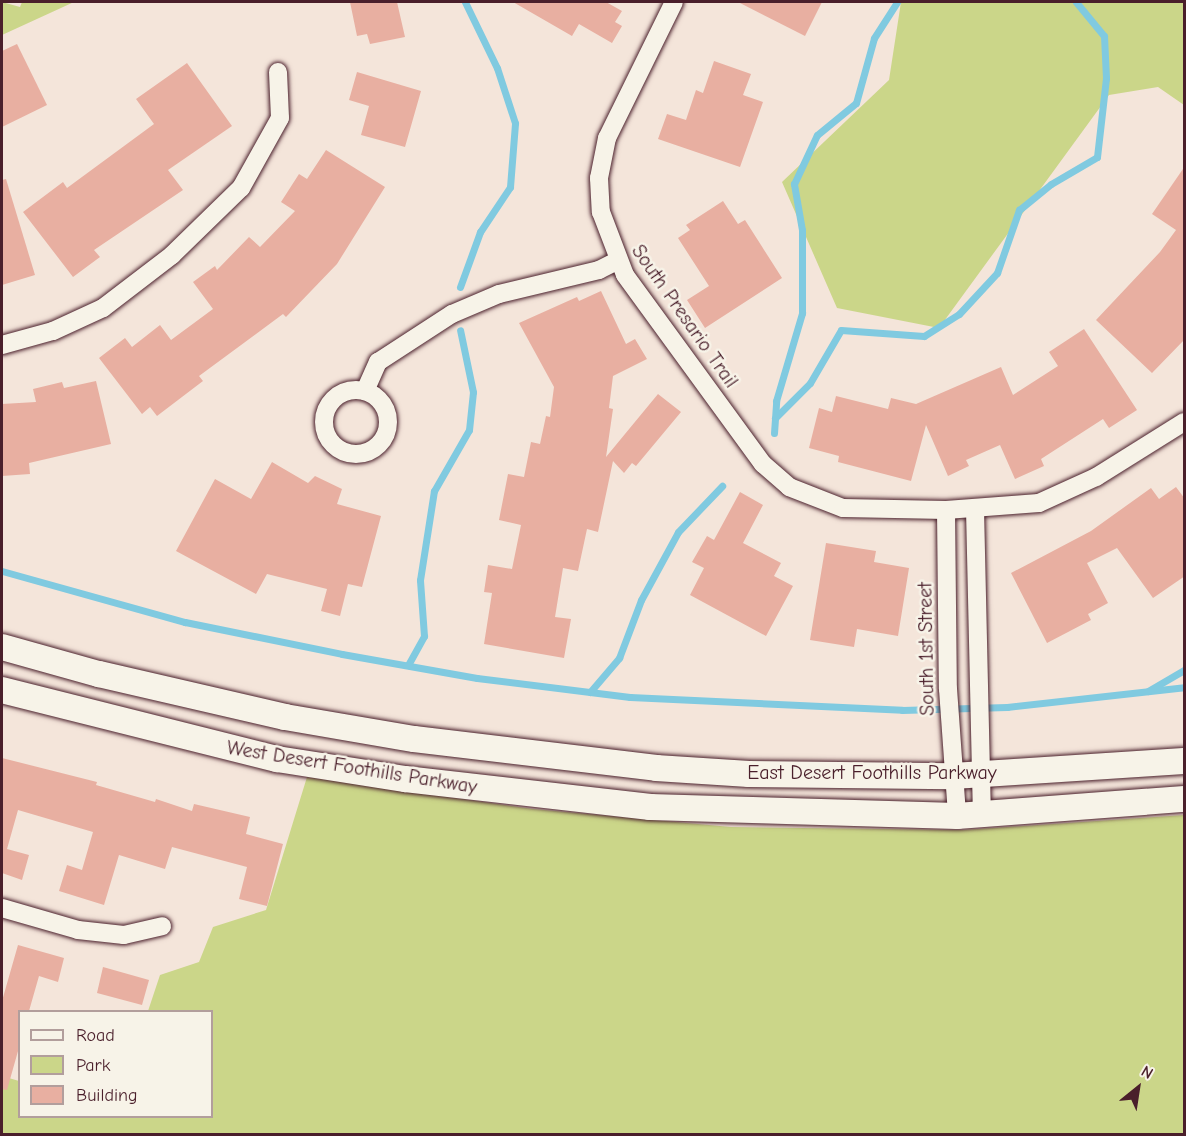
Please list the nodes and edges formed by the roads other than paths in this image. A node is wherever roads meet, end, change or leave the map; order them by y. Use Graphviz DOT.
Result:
graph roads {
  1 [pos="674,2"];
  2 [pos="278,72"];
  3 [pos="617,261"];
  4 [pos="2,345"];
  5 [pos="365,391"];
  6 [pos="1185,422"];
  7 [pos="975,509"];
  8 [pos="946,510"];
  9 [pos="2,647"];
  10 [pos="2,690"];
  11 [pos="561,758"];
  12 [pos="1185,761"];
  13 [pos="981,774"];
  14 [pos="954,776"];
  15 [pos="565,799"];
  16 [pos="1185,799"];
  17 [pos="982,814"];
  18 [pos="957,816"];
  19 [pos="2,908"];
  20 [pos="162,926"];
  1 -- 3 [label="street, South Presario Trail"];
  2 -- 4 [label="street"];
  3 -- 5 [label="street"];
  3 -- 8 [label="street, South Presario Trail"];
  6 -- 7 [label="street"];
  7 -- 8 [label="street"];
  7 -- 13 [label="street"];
  8 -- 14 [label="street, South 1st Street"];
  9 -- 11 [label="street, West Desert Foothills Parkway"];
  10 -- 15 [label="street, West Desert Foothills Parkway"];
  11 -- 14 [label="street, East Desert Foothills Parkway"];
  12 -- 13 [label="street, East Desert Foothills Parkway"];
  13 -- 14 [label="street, East Desert Foothills Parkway"];
  13 -- 17 [label="street"];
  14 -- 18 [label="street, South 1st Street"];
  15 -- 18 [label="street, East Desert Foothills Parkway"];
  16 -- 17 [label="street, East Desert Foothills Parkway"];
  17 -- 18 [label="street, East Desert Foothills Parkway"];
  19 -- 20 [label="street"];
}
